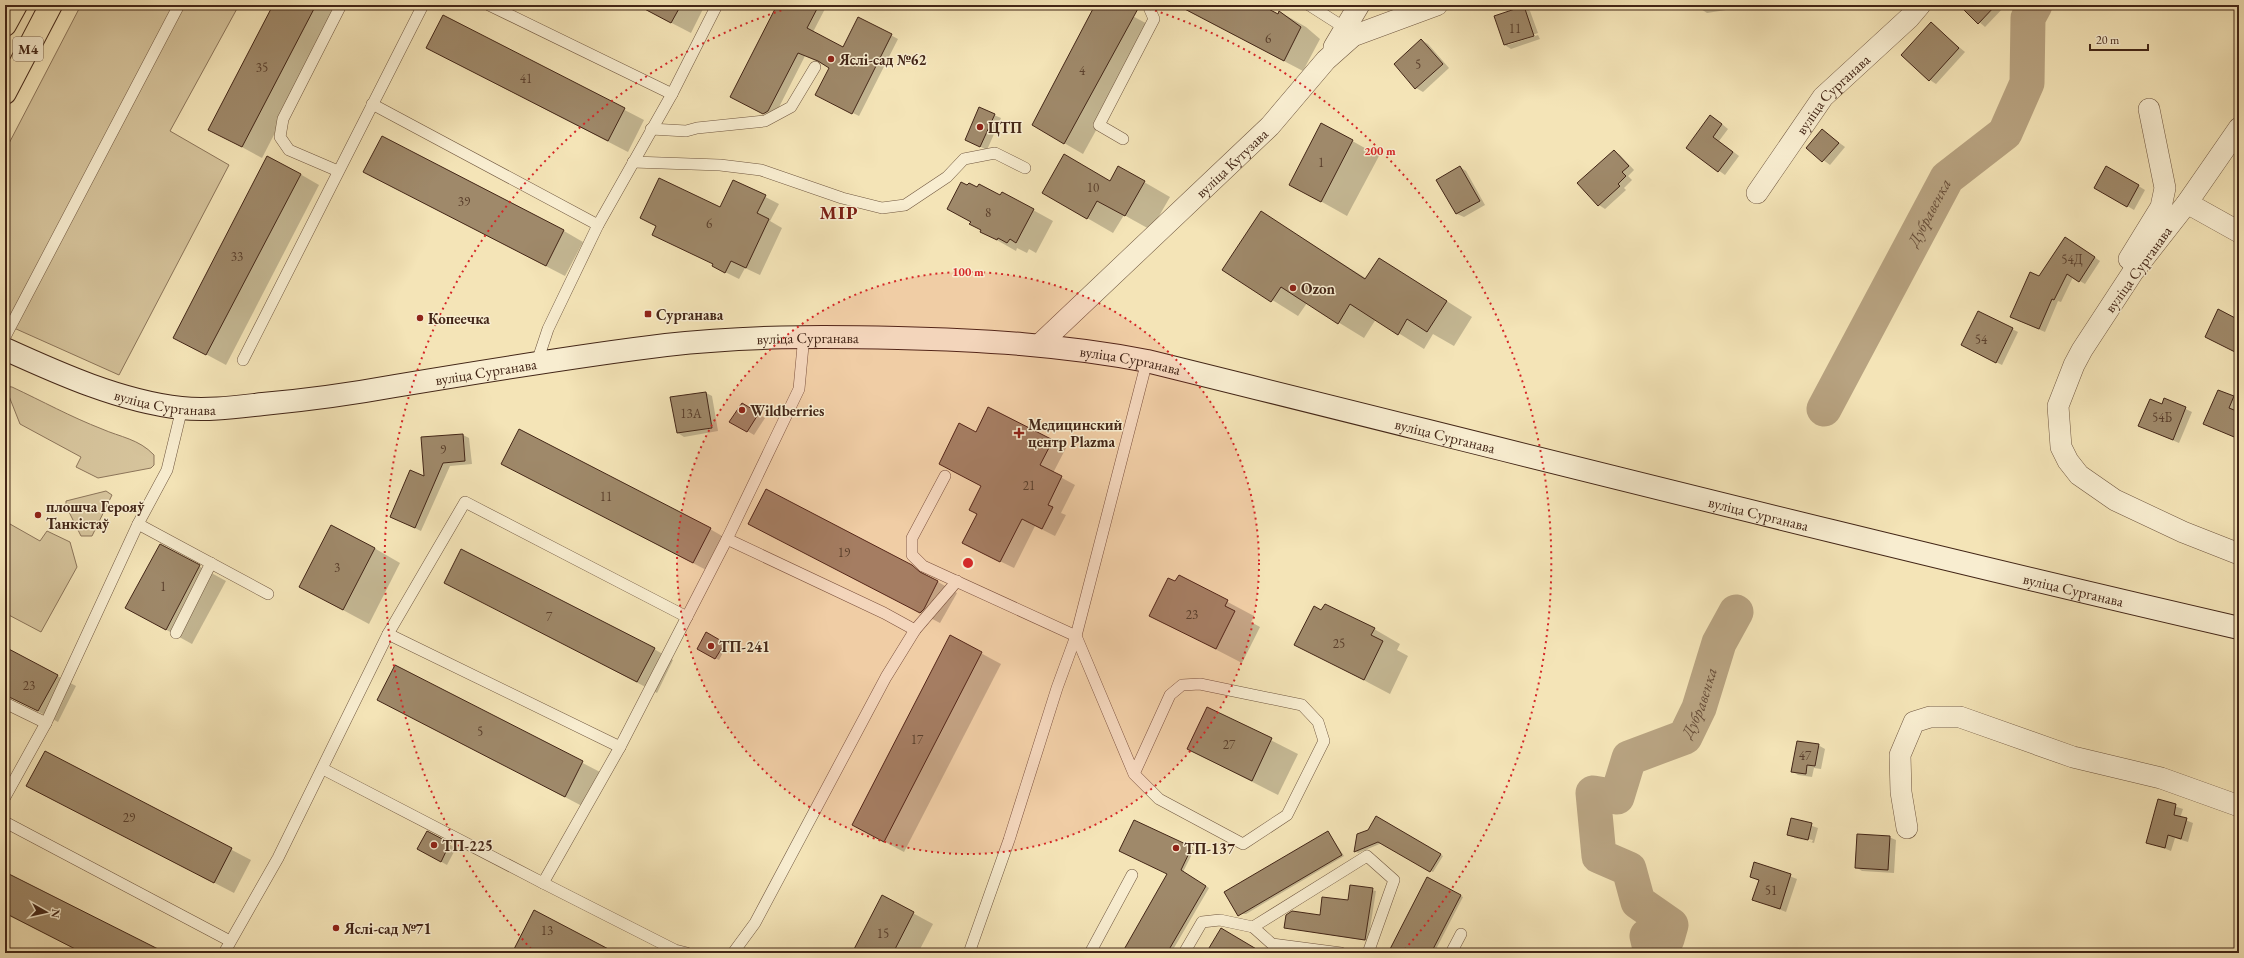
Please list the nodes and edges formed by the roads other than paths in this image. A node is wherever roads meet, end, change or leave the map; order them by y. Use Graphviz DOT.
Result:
graph roads {
  1 [pos="16,5"];
  2 [pos="51,5"];
  3 [pos="179,5"];
  4 [pos="341,5"];
  5 [pos="423,5"];
  6 [pos="489,5"];
  7 [pos="717,5"];
  8 [pos="1148,5"];
  9 [pos="1309,5"];
  10 [pos="1359,5"];
  11 [pos="1437,5"];
  12 [pos="1920,5"];
  13 [pos="5,25"];
  14 [pos="1345,28"];
  15 [pos="1326,60"];
  16 [pos="815,67"];
  17 [pos="5,93"];
  18 [pos="672,94"];
  19 [pos="372,104"];
  20 [pos="2149,109"];
  21 [pos="2239,128"];
  22 [pos="651,129"];
  23 [pos="1123,139"];
  24 [pos="632,162"];
  25 [pos="1025,168"];
  26 [pos="338,171"];
  27 [pos="1757,193"];
  28 [pos="2187,203"];
  29 [pos="598,225"];
  30 [pos="2239,232"];
  31 [pos="2117,297"];
  32 [pos="804,335"];
  33 [pos="5,337"];
  34 [pos="1039,345"];
  35 [pos="5,349"];
  36 [pos="243,360"];
  37 [pos="1147,361"];
  38 [pos="537,362"];
  39 [pos="182,408"];
  40 [pos="944,476"];
  41 [pos="138,524"];
  42 [pos="727,539"];
  43 [pos="2239,554"];
  44 [pos="212,564"];
  45 [pos="957,581"];
  46 [pos="268,594"];
  47 [pos="687,617"];
  48 [pos="2239,628"];
  49 [pos="915,630"];
  50 [pos="176,633"];
  51 [pos="388,634"];
  52 [pos="1076,636"];
  53 [pos="5,703"];
  54 [pos="46,723"];
  55 [pos="620,747"];
  56 [pos="322,769"];
  57 [pos="1134,774"];
  58 [pos="5,797"];
  59 [pos="2239,806"];
  60 [pos="5,822"];
  61 [pos="1907,828"];
  62 [pos="1132,876"];
  63 [pos="543,883"];
  64 [pos="1253,927"];
  65 [pos="1461,934"];
  66 [pos="230,941"];
  67 [pos="224,953"];
  68 [pos="687,953"];
  69 [pos="733,953"];
  70 [pos="969,953"];
  71 [pos="1090,953"];
  72 [pos="1184,953"];
  73 [pos="1341,953"];
  74 [pos="1368,953"];
  75 [pos="1451,953"];
  1 -- 13 [label="main road, М4"];
  2 -- 17 [label="main road, М4"];
  3 -- 33 [label="lane"];
  4 -- 26 [label="lane"];
  5 -- 19 [label="lane"];
  6 -- 18 [label="lane"];
  7 -- 18 [label="lane"];
  8 -- 23 [label="lane"];
  9 -- 14 [label="lane"];
  10 -- 14 [label="street"];
  11 -- 15 [label="street, вуліца Кутузава"];
  12 -- 27 [label="street, вуліца Сурганава"];
  14 -- 15 [label="street"];
  15 -- 34 [label="street, вуліца Кутузава"];
  16 -- 22 [label="lane"];
  18 -- 22 [label="lane"];
  19 -- 26 [label="lane"];
  19 -- 29 [label="lane"];
  20 -- 31 [label="street"];
  21 -- 28 [label="street, вуліца Сурганава"];
  22 -- 24 [label="lane"];
  24 -- 25 [label="lane"];
  24 -- 29 [label="lane"];
  26 -- 36 [label="lane"];
  28 -- 30 [label="street"];
  28 -- 31 [label="street, вуліца Сурганава"];
  29 -- 38 [label="lane"];
  31 -- 43 [label="street, вуліца Сурганава"];
  32 -- 34 [label="main road, вуліца Сурганава"];
  32 -- 38 [label="main road, вуліца Сурганава"];
  32 -- 42 [label="lane"];
  34 -- 37 [label="main road, вуліца Сурганава"];
  35 -- 39 [label="main road, вуліца Сурганава"];
  37 -- 48 [label="main road, вуліца Сурганава"];
  37 -- 52 [label="lane"];
  38 -- 39 [label="main road, вуліца Сурганава"];
  39 -- 41 [label="lane"];
  40 -- 45 [label="lane"];
  41 -- 44 [label="lane"];
  41 -- 54 [label="lane"];
  42 -- 47 [label="lane"];
  42 -- 49 [label="lane"];
  44 -- 46 [label="lane"];
  44 -- 50 [label="lane"];
  45 -- 49 [label="lane"];
  45 -- 52 [label="lane"];
  47 -- 51 [label="lane"];
  47 -- 55 [label="lane"];
  49 -- 69 [label="lane"];
  51 -- 55 [label="lane"];
  51 -- 56 [label="lane"];
  52 -- 57 [label="lane"];
  52 -- 70 [label="lane"];
  53 -- 54 [label="lane"];
  54 -- 58 [label="lane"];
  55 -- 63 [label="lane"];
  56 -- 63 [label="lane"];
  56 -- 66 [label="lane"];
  57 -- 57 [label="lane"];
  59 -- 61 [label="street"];
  60 -- 66 [label="lane"];
  62 -- 71 [label="lane"];
  63 -- 68 [label="lane"];
  64 -- 72 [label="lane"];
  64 -- 73 [label="lane"];
  64 -- 74 [label="lane"];
  65 -- 75 [label="lane"];
  66 -- 67 [label="lane"];
}
